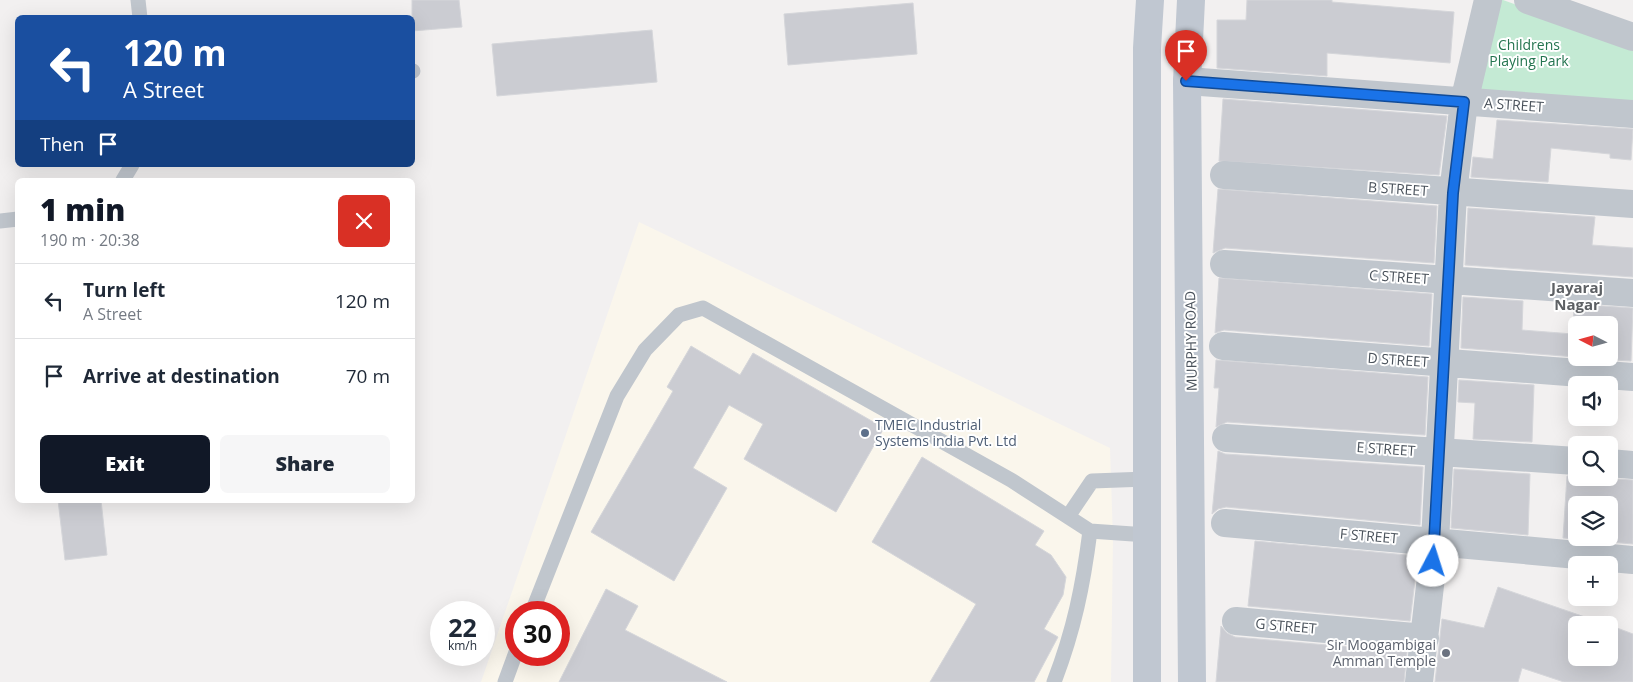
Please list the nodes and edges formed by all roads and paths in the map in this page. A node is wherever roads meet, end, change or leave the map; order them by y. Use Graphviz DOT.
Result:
graph roads {
  1 [pos="138,0"];
  2 [pos="1150,0"];
  3 [pos="1191,0"];
  4 [pos="1488,0"];
  5 [pos="1528,0"];
  6 [pos="140,15"];
  7 [pos="1633,37"];
  8 [pos="1186,81"];
  9 [pos="1464,102"];
  10 [pos="1633,114"];
  11 [pos="131,167"];
  12 [pos="1224,175"];
  13 [pos="124,178"];
  14 [pos="1453,193"];
  15 [pos="1633,204"];
  16 [pos="15,220"];
  17 [pos="0,221"];
  18 [pos="1224,264"];
  19 [pos="1448,280"];
  20 [pos="1633,293"];
  21 [pos="1223,346"];
  22 [pos="1445,363"];
  23 [pos="1633,377"];
  24 [pos="1226,438"];
  25 [pos="1439,452"];
  26 [pos="1568,460"];
  27 [pos="1618,464"];
  28 [pos="1633,465"];
  29 [pos="1147,478"];
  30 [pos="1069,515"];
  31 [pos="1225,522"];
  32 [pos="1090,531"];
  33 [pos="1147,535"];
  34 [pos="1435,542"];
  35 [pos="1633,560"];
  36 [pos="536,601"];
  37 [pos="1236,621"];
  38 [pos="1425,638"];
  39 [pos="510,666"];
  40 [pos="504,682"];
  41 [pos="1054,682"];
  42 [pos="1147,682"];
  43 [pos="1192,682"];
  44 [pos="1419,682"];
  1 -- 6 [label="lane"];
  2 -- 29 [label="main road"];
  3 -- 8 [label="main road, MURPHY ROAD"];
  4 -- 9 [label="street"];
  5 -- 7 [label="street"];
  8 -- 9 [label="street, A STREET"];
  8 -- 43 [label="main road, MURPHY ROAD"];
  9 -- 10 [label="street, A STREET"];
  9 -- 14 [label="street"];
  11 -- 13 [label="lane"];
  12 -- 14 [label="street, B STREET"];
  14 -- 15 [label="street, B STREET"];
  14 -- 19 [label="street"];
  16 -- 17 [label="lane"];
  18 -- 19 [label="street, C STREET"];
  19 -- 20 [label="street, C STREET"];
  19 -- 22 [label="street"];
  21 -- 22 [label="street, D STREET"];
  22 -- 23 [label="street, D STREET"];
  22 -- 25 [label="street"];
  24 -- 25 [label="street, E STREET"];
  25 -- 26 [label="street, E STREET"];
  25 -- 34 [label="street"];
  27 -- 28 [label="street"];
  29 -- 30 [label="lane"];
  29 -- 33 [label="main road"];
  30 -- 32 [label="lane"];
  30 -- 36 [label="lane"];
  31 -- 34 [label="street, F STREET"];
  32 -- 33 [label="lane"];
  32 -- 41 [label="lane"];
  33 -- 42 [label="main road"];
  34 -- 35 [label="street, F STREET"];
  34 -- 38 [label="street"];
  37 -- 38 [label="street, G STREET"];
  38 -- 44 [label="street"];
  39 -- 40 [label="lane"];
}
